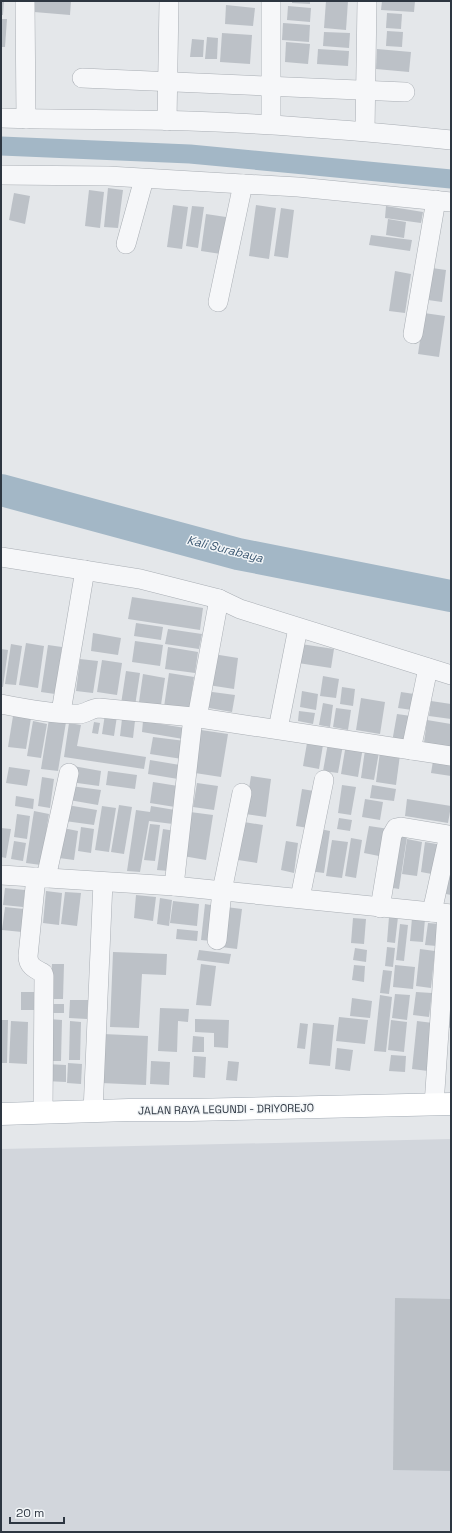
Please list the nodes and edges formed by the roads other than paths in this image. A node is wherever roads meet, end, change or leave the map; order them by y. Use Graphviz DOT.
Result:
graph roads {
  1 [pos="25,1"];
  2 [pos="170,1"];
  3 [pos="271,1"];
  4 [pos="366,1"];
  5 [pos="82,78"];
  6 [pos="168,83"];
  7 [pos="271,87"];
  8 [pos="366,90"];
  9 [pos="405,92"];
  10 [pos="1,118"];
  11 [pos="26,119"];
  12 [pos="167,121"];
  13 [pos="271,124"];
  14 [pos="365,131"];
  15 [pos="451,140"];
  16 [pos="1,175"];
  17 [pos="144,179"];
  18 [pos="243,184"];
  19 [pos="444,201"];
  20 [pos="126,244"];
  21 [pos="218,302"];
  22 [pos="413,334"];
  23 [pos="1,556"];
  24 [pos="85,570"];
  25 [pos="219,599"];
  26 [pos="298,628"];
  27 [pos="428,668"];
  28 [pos="451,675"];
  29 [pos="1,704"];
  30 [pos="61,712"];
  31 [pos="195,718"];
  32 [pos="278,730"];
  33 [pos="411,750"];
  34 [pos="451,756"];
  35 [pos="69,773"];
  36 [pos="324,780"];
  37 [pos="242,793"];
  38 [pos="450,831"];
  39 [pos="1,875"];
  40 [pos="41,878"];
  41 [pos="103,882"];
  42 [pos="174,886"];
  43 [pos="222,891"];
  44 [pos="300,898"];
  45 [pos="380,908"];
  46 [pos="443,913"];
  47 [pos="217,940"];
  48 [pos="442,1104"];
  49 [pos="93,1112"];
  50 [pos="43,1113"];
  51 [pos="1,1114"];
  1 -- 11 [label="street"];
  2 -- 6 [label="street"];
  3 -- 7 [label="street"];
  4 -- 8 [label="street"];
  5 -- 6 [label="street"];
  6 -- 7 [label="street"];
  6 -- 12 [label="street"];
  7 -- 8 [label="street"];
  7 -- 13 [label="street"];
  8 -- 9 [label="street"];
  8 -- 14 [label="street"];
  10 -- 11 [label="street"];
  11 -- 12 [label="street"];
  12 -- 13 [label="street"];
  13 -- 14 [label="street"];
  14 -- 15 [label="street"];
  16 -- 17 [label="street"];
  17 -- 18 [label="street"];
  17 -- 20 [label="street"];
  18 -- 19 [label="street"];
  18 -- 21 [label="street"];
  19 -- 22 [label="street"];
  23 -- 24 [label="street"];
  24 -- 25 [label="street"];
  24 -- 30 [label="street"];
  25 -- 26 [label="street"];
  25 -- 31 [label="street"];
  26 -- 27 [label="street"];
  26 -- 32 [label="street"];
  27 -- 28 [label="street"];
  27 -- 33 [label="street"];
  29 -- 30 [label="street"];
  30 -- 31 [label="street"];
  31 -- 32 [label="street"];
  31 -- 42 [label="street"];
  32 -- 33 [label="street"];
  33 -- 34 [label="street"];
  35 -- 40 [label="street"];
  36 -- 44 [label="street"];
  37 -- 43 [label="street"];
  38 -- 45 [label="street"];
  38 -- 46 [label="street"];
  39 -- 40 [label="street"];
  40 -- 41 [label="street"];
  40 -- 50 [label="street"];
  41 -- 42 [label="street"];
  41 -- 49 [label="street"];
  42 -- 43 [label="street"];
  43 -- 44 [label="street"];
  43 -- 47 [label="street"];
  44 -- 45 [label="street"];
  45 -- 46 [label="street"];
  46 -- 48 [label="street"];
  48 -- 49 [label="main road, JALAN RAYA LEGUNDI - DRIYOREJO"];
  49 -- 50 [label="main road, JALAN RAYA LEGUNDI - DRIYOREJO"];
  50 -- 51 [label="main road, JALAN RAYA LEGUNDI - DRIYOREJO"];
}
